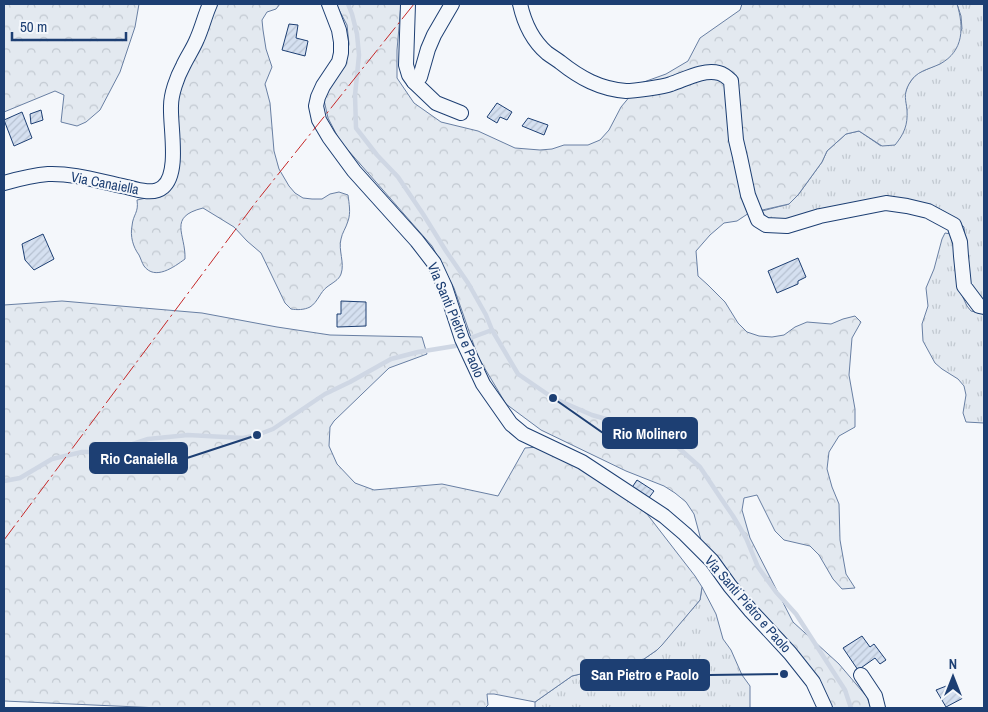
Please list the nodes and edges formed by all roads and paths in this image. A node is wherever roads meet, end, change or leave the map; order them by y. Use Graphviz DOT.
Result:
graph roads {
  1 [pos="210,4"];
  2 [pos="329,4"];
  3 [pos="408,4"];
  4 [pos="452,4"];
  5 [pos="520,4"];
  6 [pos="414,82"];
  7 [pos="461,113"];
  8 [pos="4,183"];
  9 [pos="984,307"];
  10 [pos="861,675"];
  11 [pos="825,708"];
  12 [pos="878,708"];
  1 -- 8 [label="street, Via Canaiella"];
  2 -- 11 [label="street, Via Santi Pietro e Paolo"];
  3 -- 6 [label="street"];
  4 -- 6 [label="street"];
  5 -- 9 [label="street"];
  6 -- 7 [label="street"];
  10 -- 12 [label="street"];
}
